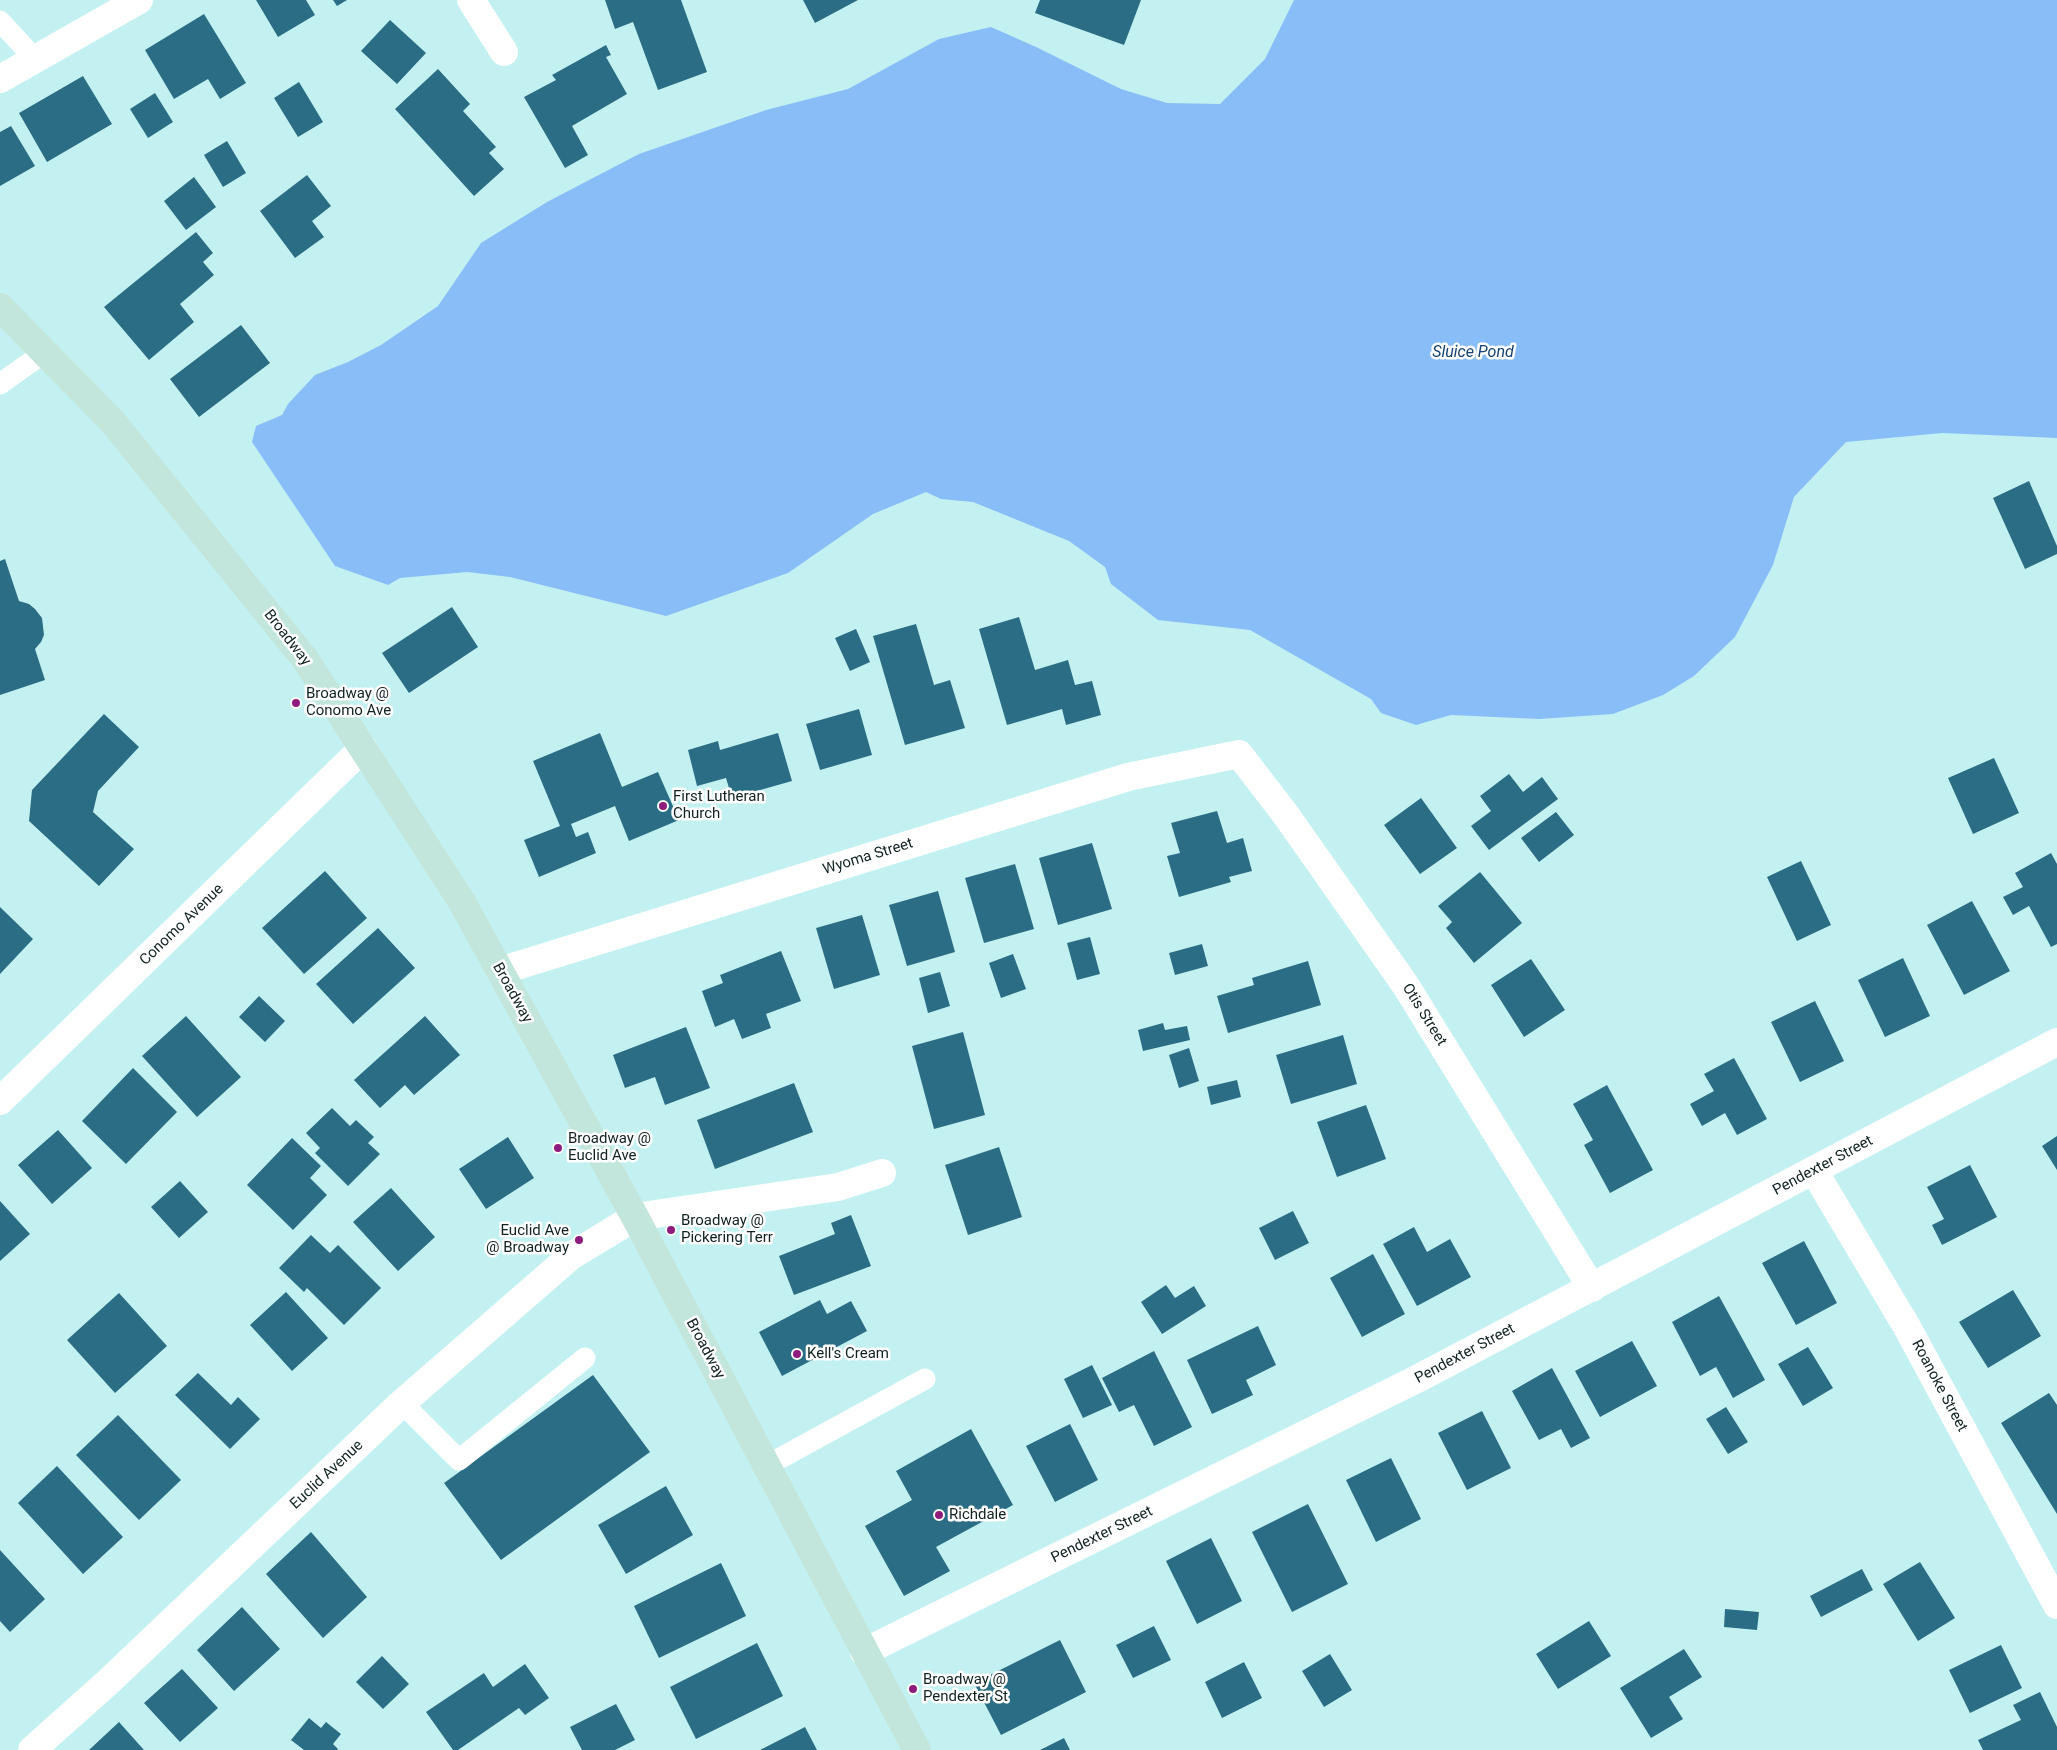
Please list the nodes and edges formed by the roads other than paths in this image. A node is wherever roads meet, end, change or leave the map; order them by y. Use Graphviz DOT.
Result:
graph roads {
  1 [pos="139,0"];
  2 [pos="471,0"];
  3 [pos="0,21"];
  4 [pos="504,52"];
  5 [pos="35,59"];
  6 [pos="0,79"];
  7 [pos="0,307"];
  8 [pos="44,352"];
  9 [pos="0,384"];
  10 [pos="363,748"];
  11 [pos="1239,754"];
  12 [pos="500,971"];
  13 [pos="2057,1042"];
  14 [pos="0,1101"];
  15 [pos="1814,1171"];
  16 [pos="882,1172"];
  17 [pos="635,1217"];
  18 [pos="1592,1288"];
  19 [pos="585,1358"];
  20 [pos="925,1379"];
  21 [pos="402,1403"];
  22 [pos="766,1466"];
  23 [pos="2057,1605"];
  24 [pos="864,1652"];
  25 [pos="32,1750"];
  26 [pos="917,1750"];
  1 -- 5 [label="street"];
  2 -- 4 [label="street"];
  3 -- 5 [label="lane"];
  5 -- 6 [label="street"];
  7 -- 8 [label="main road, Broadway"];
  8 -- 9 [label="lane"];
  8 -- 10 [label="main road, Broadway"];
  10 -- 12 [label="main road, Broadway"];
  10 -- 14 [label="street, Conomo Avenue"];
  11 -- 12 [label="street, Wyoma Street"];
  11 -- 18 [label="street, Otis Street"];
  12 -- 17 [label="main road, Broadway"];
  13 -- 15 [label="street, Pendexter Street"];
  15 -- 18 [label="street, Pendexter Street"];
  15 -- 23 [label="street, Roanoke Street"];
  16 -- 17 [label="street"];
  17 -- 21 [label="street, Euclid Avenue"];
  17 -- 22 [label="main road, Broadway"];
  18 -- 24 [label="street, Pendexter Street"];
  19 -- 21 [label="lane"];
  20 -- 22 [label="lane"];
  21 -- 25 [label="street, Euclid Avenue"];
  22 -- 24 [label="main road, Broadway"];
  24 -- 26 [label="main road, Broadway"];
}
